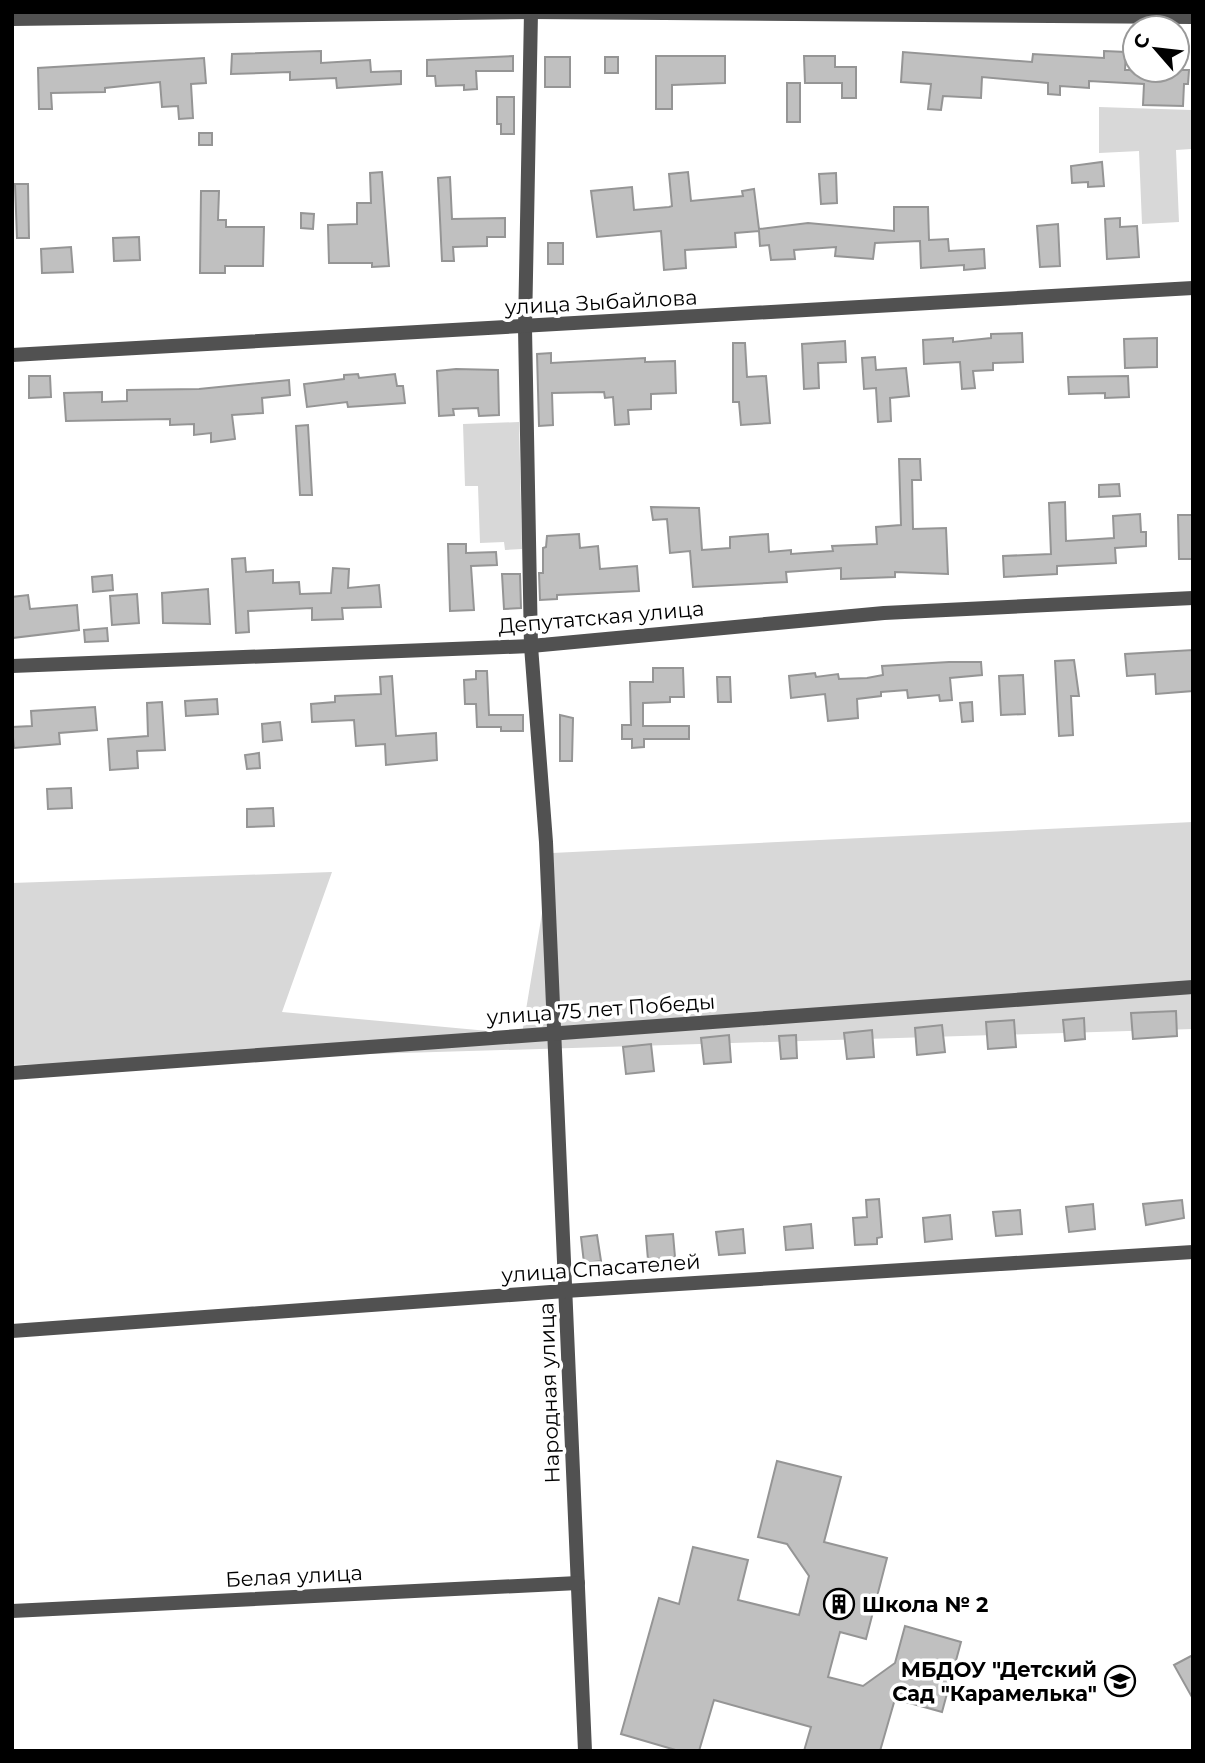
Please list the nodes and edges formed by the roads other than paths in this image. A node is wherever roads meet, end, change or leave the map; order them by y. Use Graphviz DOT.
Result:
graph roads {
  1 [pos="531,12"];
  2 [pos="1193,17"];
  3 [pos="12,19"];
  4 [pos="1193,288"];
  5 [pos="525,328"];
  6 [pos="12,355"];
  7 [pos="1193,598"];
  8 [pos="531,646"];
  9 [pos="12,666"];
  10 [pos="1193,987"];
  11 [pos="554,1034"];
  12 [pos="12,1073"];
  13 [pos="1193,1252"];
  14 [pos="565,1291"];
  15 [pos="12,1331"];
  16 [pos="578,1583"];
  17 [pos="12,1611"];
  18 [pos="585,1751"];
  1 -- 2 [label="street"];
  1 -- 3 [label="street"];
  1 -- 5 [label="street, Народная улица"];
  4 -- 5 [label="street, улица Зыбайлова"];
  5 -- 6 [label="street, улица Зыбайлова"];
  5 -- 8 [label="street, Народная улица"];
  7 -- 8 [label="street, Депутатская улица"];
  8 -- 9 [label="street, Депутатская улица"];
  8 -- 11 [label="street, Народная улица"];
  10 -- 11 [label="street, улица 75 лет Победы"];
  11 -- 12 [label="street, улица 75 лет Победы"];
  11 -- 14 [label="street, Народная улица"];
  13 -- 14 [label="street, улица Спасателей"];
  14 -- 15 [label="street, улица Спасателей"];
  14 -- 16 [label="street, Народная улица"];
  16 -- 17 [label="street, Белая улица"];
  16 -- 18 [label="street, Народная улица"];
}
